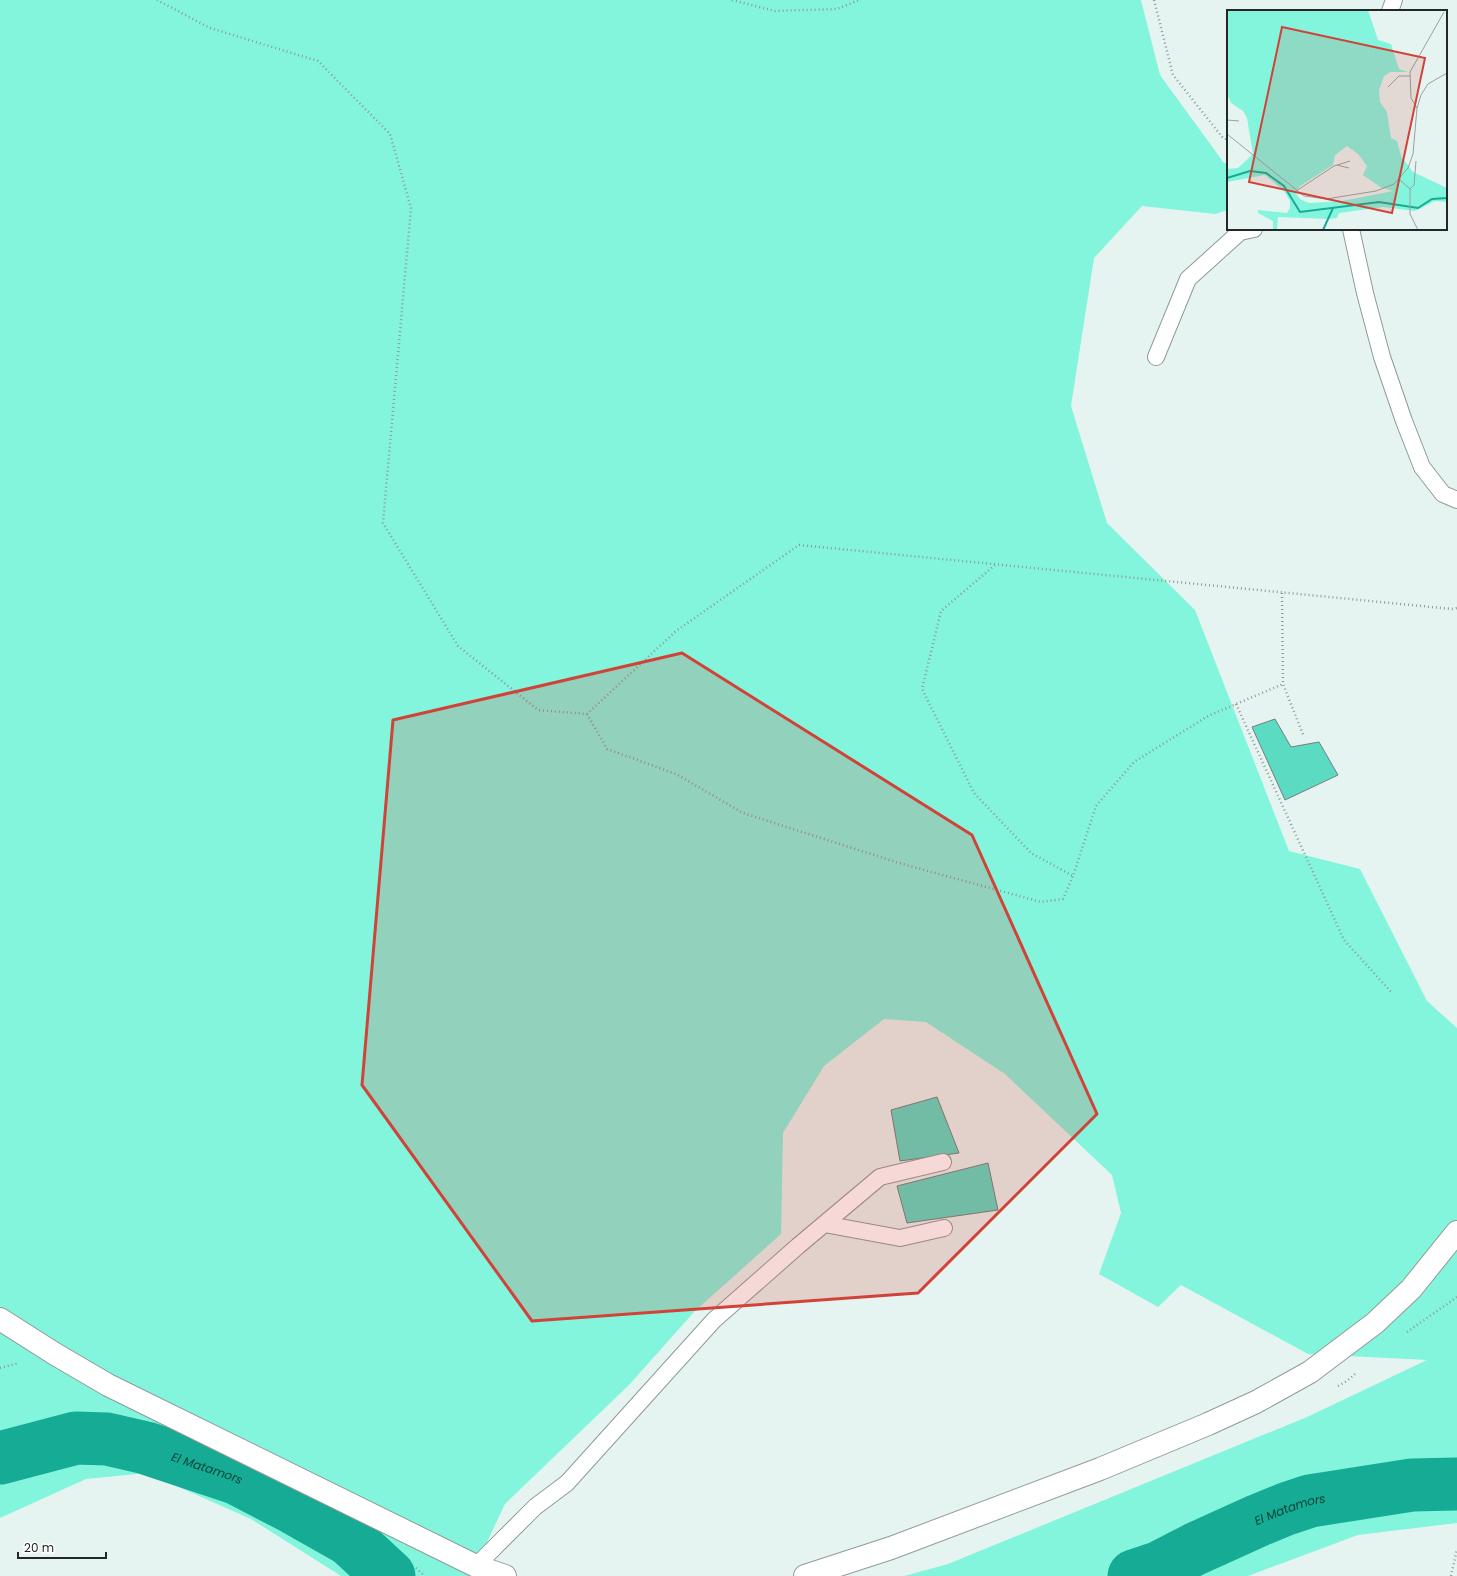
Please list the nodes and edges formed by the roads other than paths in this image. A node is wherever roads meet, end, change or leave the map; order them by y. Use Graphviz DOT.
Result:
graph roads {
  1 [pos="1394,0"];
  2 [pos="1390,10"];
  3 [pos="1249,230"];
  4 [pos="1351,230"];
  5 [pos="1156,356"];
  6 [pos="1457,500"];
  7 [pos="943,1162"];
  8 [pos="824,1224"];
  9 [pos="944,1228"];
  10 [pos="1457,1232"];
  11 [pos="0,1319"];
  12 [pos="476,1566"];
  13 [pos="505,1576"];
  14 [pos="805,1576"];
  1 -- 2 [label="lane"];
  3 -- 5 [label="lane"];
  4 -- 6 [label="lane"];
  7 -- 8 [label="lane"];
  8 -- 9 [label="lane"];
  8 -- 12 [label="lane"];
  10 -- 14 [label="street"];
  11 -- 12 [label="street"];
  12 -- 13 [label="street"];
}
